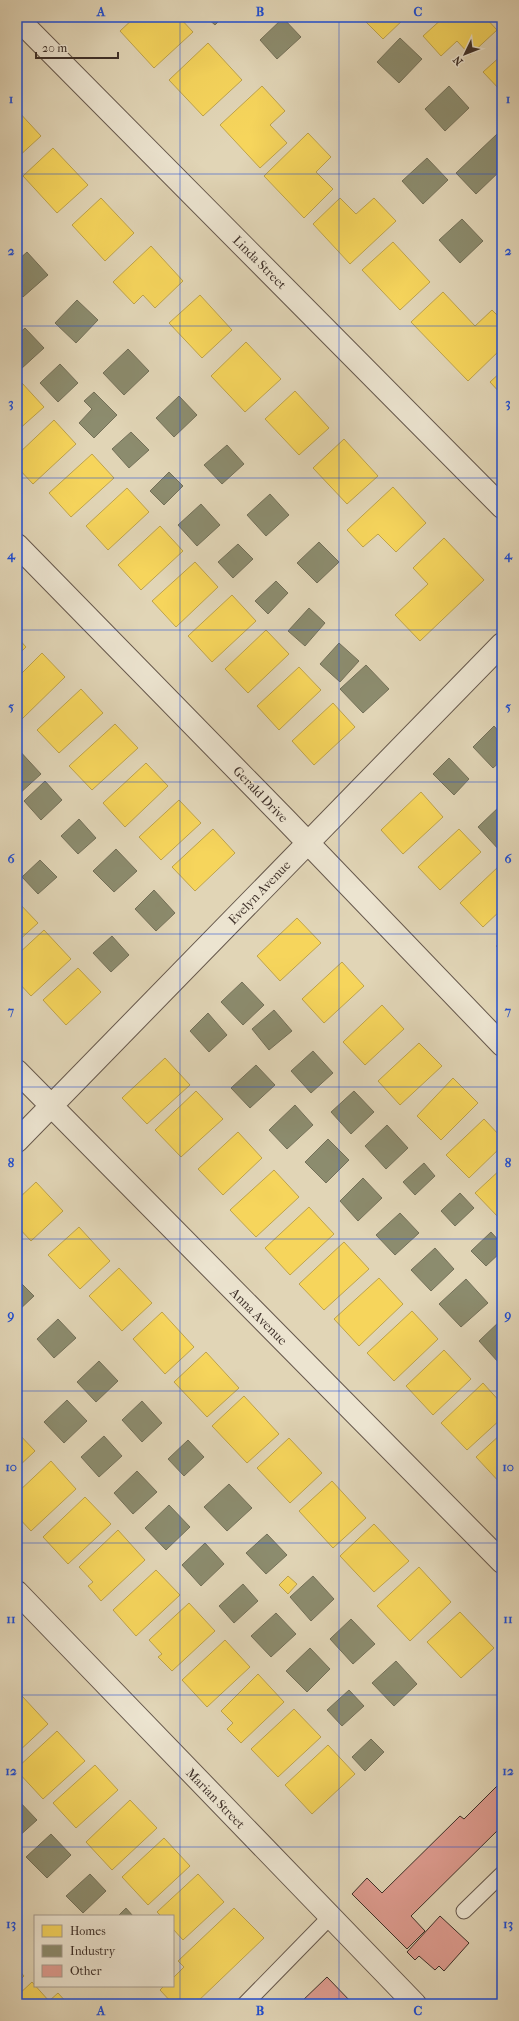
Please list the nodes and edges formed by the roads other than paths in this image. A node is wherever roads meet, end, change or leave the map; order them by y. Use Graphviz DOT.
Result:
graph roads {
  1 [pos="17,18"];
  2 [pos="502,507"];
  3 [pos="17,545"];
  4 [pos="502,644"];
  5 [pos="308,842"];
  6 [pos="502,1045"];
  7 [pos="17,1071"];
  8 [pos="51,1106"];
  9 [pos="17,1141"];
  10 [pos="502,1562"];
  11 [pos="17,1592"];
  12 [pos="500,1882"];
  13 [pos="464,1911"];
  14 [pos="330,1917"];
  15 [pos="245,2004"];
  16 [pos="414,2004"];
  1 -- 2 [label="street, Linda Street"];
  3 -- 5 [label="street, Gerald Drive"];
  4 -- 5 [label="street, Evelyn Avenue"];
  5 -- 6 [label="street, Gerald Drive"];
  5 -- 8 [label="street, Evelyn Avenue"];
  7 -- 8 [label="street, Anna Avenue"];
  8 -- 9 [label="street, Evelyn Avenue"];
  8 -- 10 [label="street, Anna Avenue"];
  11 -- 14 [label="street, Marian Street"];
  12 -- 13 [label="lane"];
  14 -- 15 [label="lane"];
  14 -- 16 [label="street, Marian Street"];
}
